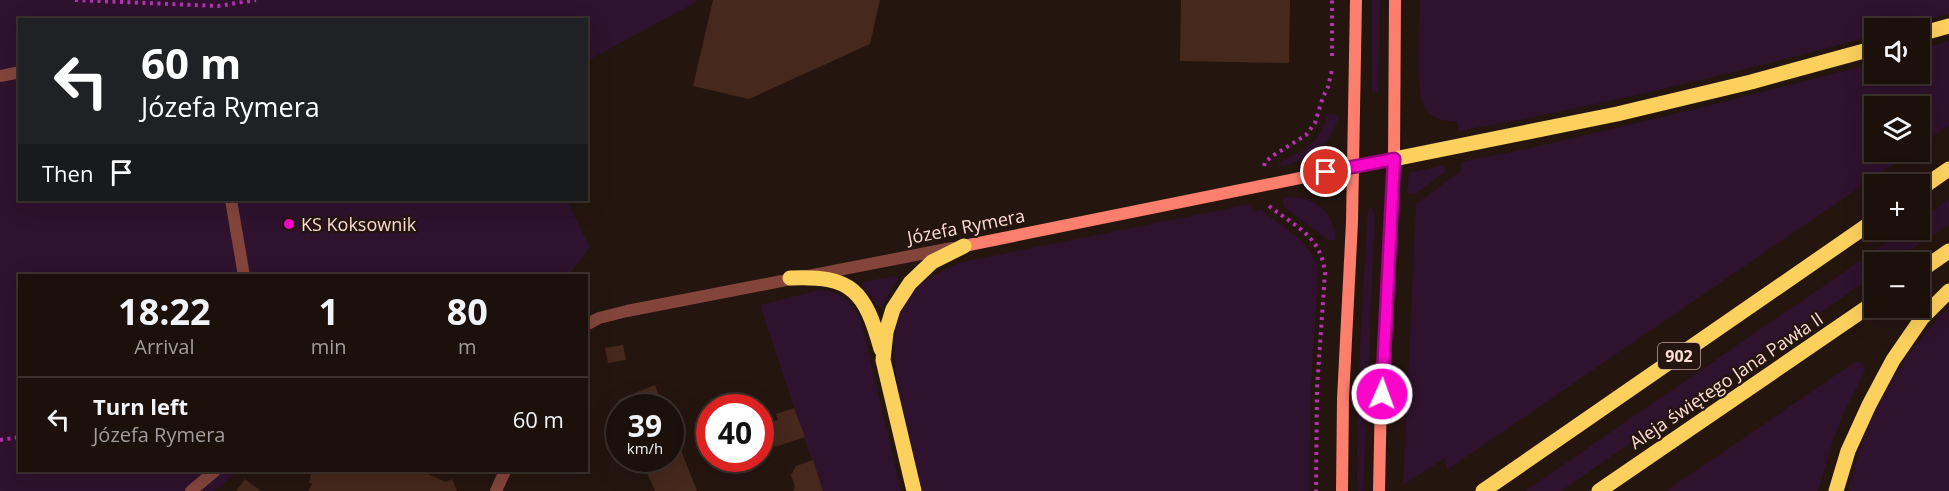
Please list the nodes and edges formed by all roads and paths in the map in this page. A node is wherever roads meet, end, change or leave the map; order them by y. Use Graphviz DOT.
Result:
graph roads {
  1 [pos="75,0"];
  2 [pos="254,0"];
  3 [pos="1332,0"];
  4 [pos="1356,0"];
  5 [pos="1395,0"];
  6 [pos="1949,26"];
  7 [pos="1930,31"];
  8 [pos="1864,51"];
  9 [pos="18,72"];
  10 [pos="0,76"];
  11 [pos="1394,159"];
  12 [pos="1354,167"];
  13 [pos="1262,169"];
  14 [pos="1949,169"];
  15 [pos="1930,182"];
  16 [pos="231,201"];
  17 [pos="1269,206"];
  18 [pos="1864,228"];
  19 [pos="964,246"];
  20 [pos="1949,251"];
  21 [pos="1930,264"];
  22 [pos="244,274"];
  23 [pos="790,278"];
  24 [pos="1949,291"];
  25 [pos="1864,310"];
  26 [pos="588,324"];
  27 [pos="883,360"];
  28 [pos="18,437"];
  29 [pos="0,440"];
  30 [pos="214,472"];
  31 [pos="505,472"];
  32 [pos="191,491"];
  33 [pos="496,491"];
  34 [pos="914,491"];
  35 [pos="1316,491"];
  36 [pos="1342,491"];
  37 [pos="1379,491"];
  38 [pos="1483,491"];
  39 [pos="1599,491"];
  40 [pos="1836,491"];
  1 -- 2 [label="path"];
  3 -- 13 [label="path"];
  4 -- 12 [label="street"];
  5 -- 11 [label="street"];
  6 -- 7 [label="main road"];
  8 -- 11 [label="main road"];
  9 -- 10 [label="street"];
  11 -- 12 [label="street, Józefa Rymera"];
  11 -- 37 [label="street"];
  12 -- 19 [label="street, Józefa Rymera"];
  12 -- 36 [label="street"];
  14 -- 15 [label="main road"];
  16 -- 22 [label="street"];
  17 -- 35 [label="path"];
  18 -- 38 [label="main road, 902"];
  19 -- 23 [label="street, Józefa Rymera"];
  19 -- 27 [label="main road"];
  20 -- 21 [label="main road"];
  23 -- 26 [label="street, Józefa Rymera"];
  23 -- 27 [label="main road"];
  24 -- 40 [label="main road"];
  25 -- 39 [label="main road, Aleja świętego Jana Pawła II"];
  27 -- 34 [label="main road"];
  28 -- 29 [label="path"];
  30 -- 32 [label="street"];
  31 -- 33 [label="street"];
}
